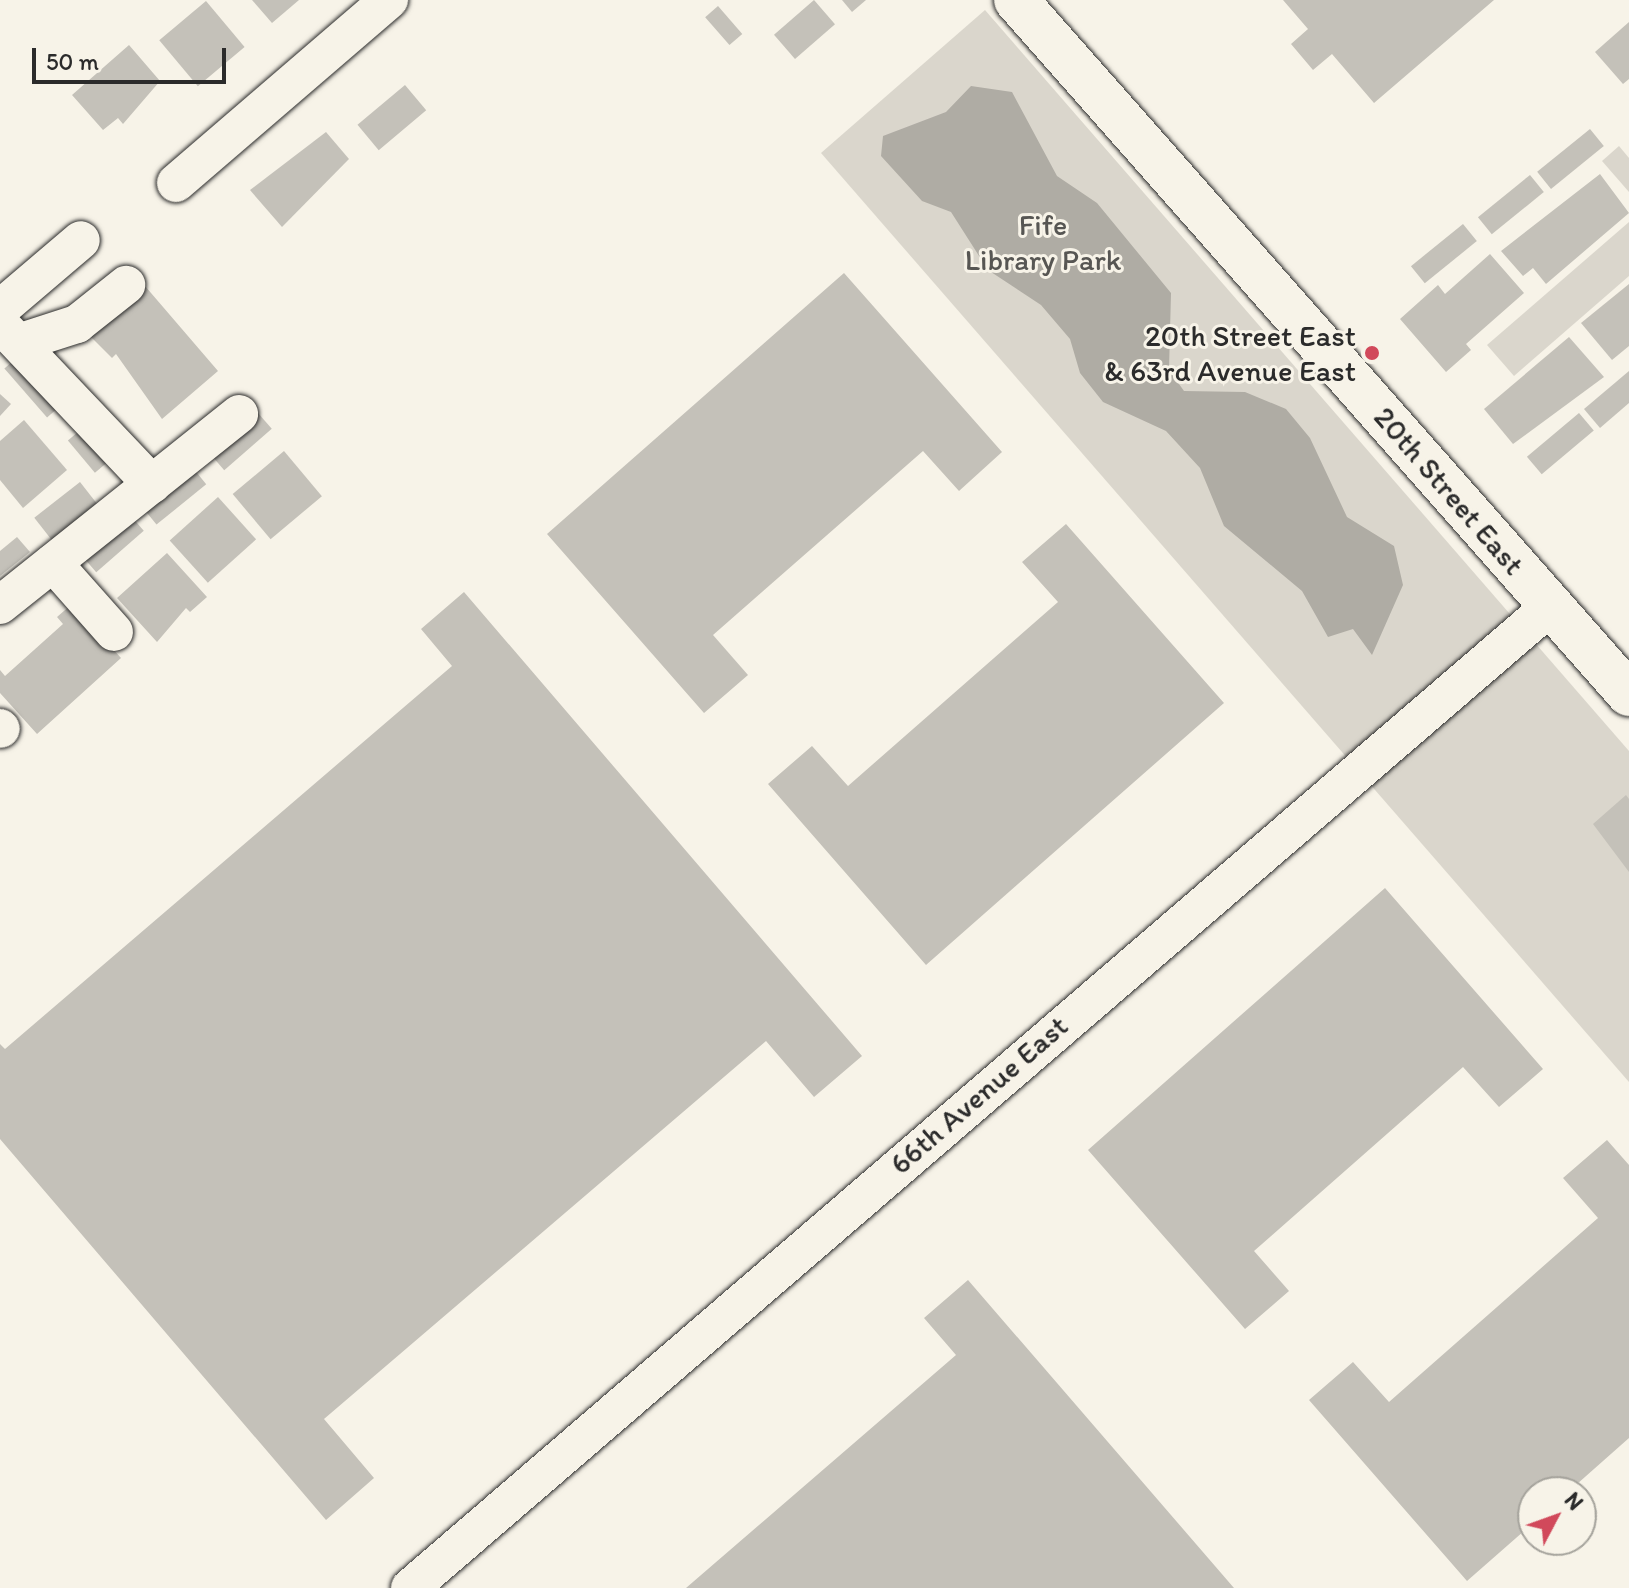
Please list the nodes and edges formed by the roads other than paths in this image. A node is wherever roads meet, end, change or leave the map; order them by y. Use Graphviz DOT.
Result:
graph roads {
  1 [pos="389,0"];
  2 [pos="1016,0"];
  3 [pos="176,183"];
  4 [pos="81,240"];
  5 [pos="126,285"];
  6 [pos="0,309"];
  7 [pos="10,333"];
  8 [pos="239,414"];
  9 [pos="152,484"];
  10 [pos="53,563"];
  11 [pos="0,605"];
  12 [pos="1551,606"];
  13 [pos="114,632"];
  14 [pos="1629,694"];
  15 [pos="410,1588"];
  1 -- 3 [label="street"];
  2 -- 12 [label="main road, 20th Street East"];
  4 -- 6 [label="street"];
  5 -- 7 [label="street"];
  7 -- 9 [label="street"];
  8 -- 9 [label="street"];
  9 -- 10 [label="street"];
  10 -- 11 [label="street"];
  10 -- 13 [label="street"];
  12 -- 14 [label="main road, 20th Street East"];
  12 -- 15 [label="street, 66th Avenue East"];
}
